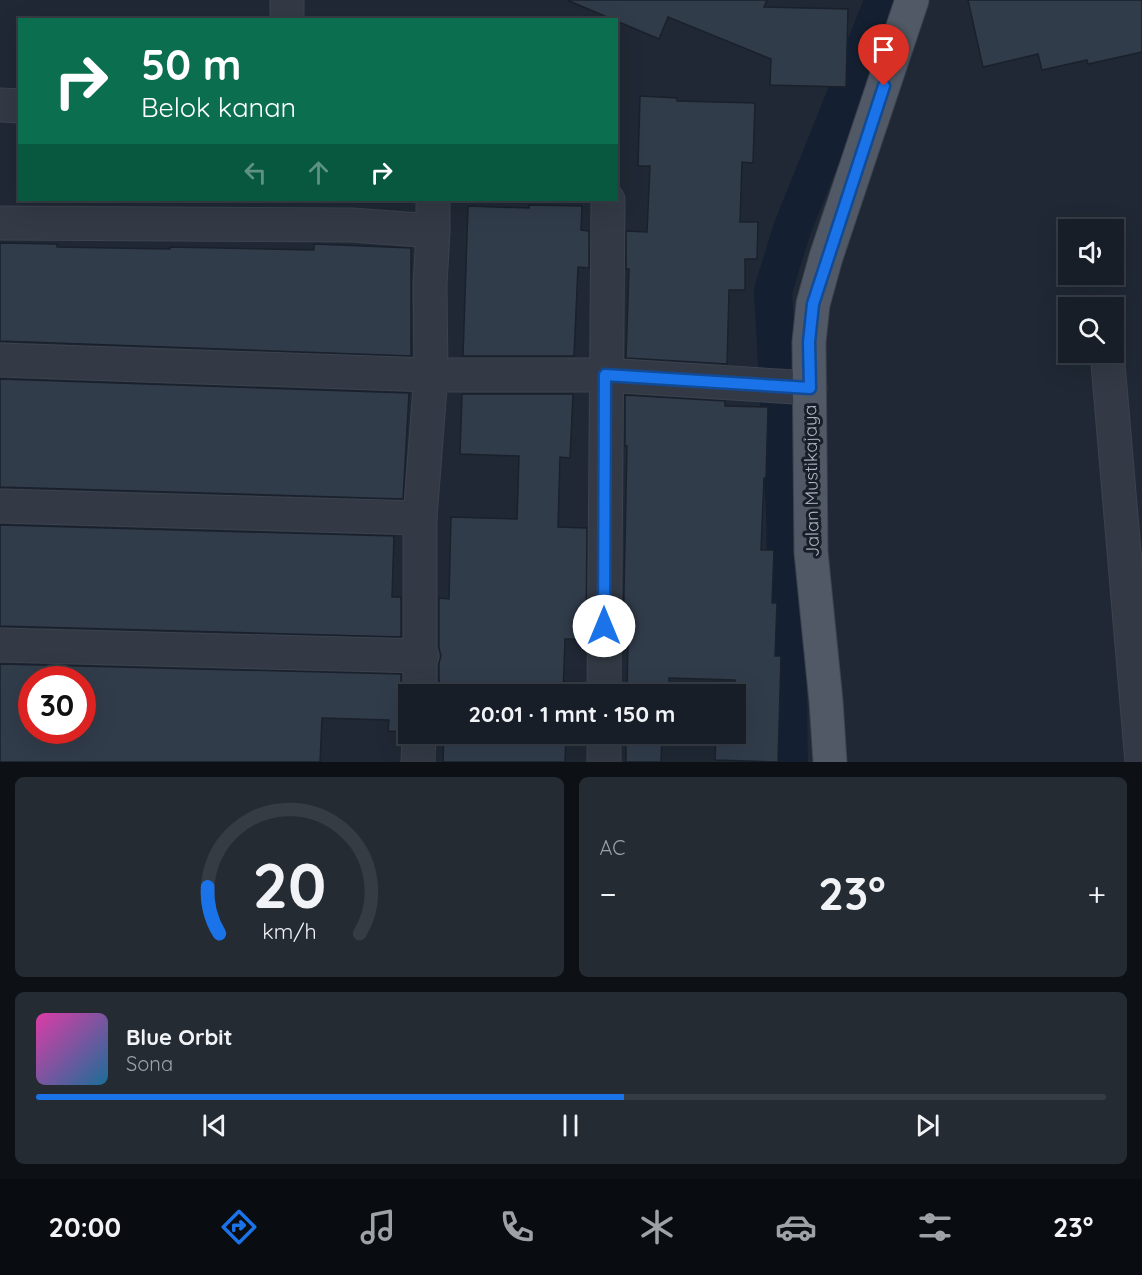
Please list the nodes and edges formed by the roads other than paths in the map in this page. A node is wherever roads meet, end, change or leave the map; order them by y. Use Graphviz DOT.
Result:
graph roads {
  1 [pos="287,0"];
  2 [pos="912,0"];
  3 [pos="287,18"];
  4 [pos="0,105"];
  5 [pos="18,106"];
  6 [pos="433,201"];
  7 [pos="608,201"];
  8 [pos="0,223"];
  9 [pos="433,231"];
  10 [pos="0,360"];
  11 [pos="1108,363"];
  12 [pos="431,375"];
  13 [pos="605,375"];
  14 [pos="810,388"];
  15 [pos="0,506"];
  16 [pos="420,518"];
  17 [pos="0,645"];
  18 [pos="422,656"];
  19 [pos="421,684"];
  20 [pos="604,684"];
  21 [pos="419,744"];
  22 [pos="604,744"];
  23 [pos="418,762"];
  24 [pos="604,762"];
  25 [pos="830,762"];
  26 [pos="1142,762"];
  1 -- 3 [label="street"];
  2 -- 14 [label="main road, Jalan Mustikajaya"];
  4 -- 5 [label="street"];
  6 -- 9 [label="street"];
  7 -- 13 [label="street"];
  8 -- 9 [label="street"];
  9 -- 12 [label="street"];
  10 -- 12 [label="street"];
  11 -- 26 [label="street"];
  12 -- 13 [label="street"];
  12 -- 16 [label="street"];
  13 -- 14 [label="street"];
  13 -- 20 [label="street"];
  14 -- 25 [label="main road, Jalan Mustikajaya"];
  15 -- 16 [label="street"];
  16 -- 18 [label="street"];
  17 -- 18 [label="street"];
  18 -- 19 [label="street"];
  21 -- 23 [label="street"];
  22 -- 24 [label="street"];
}
